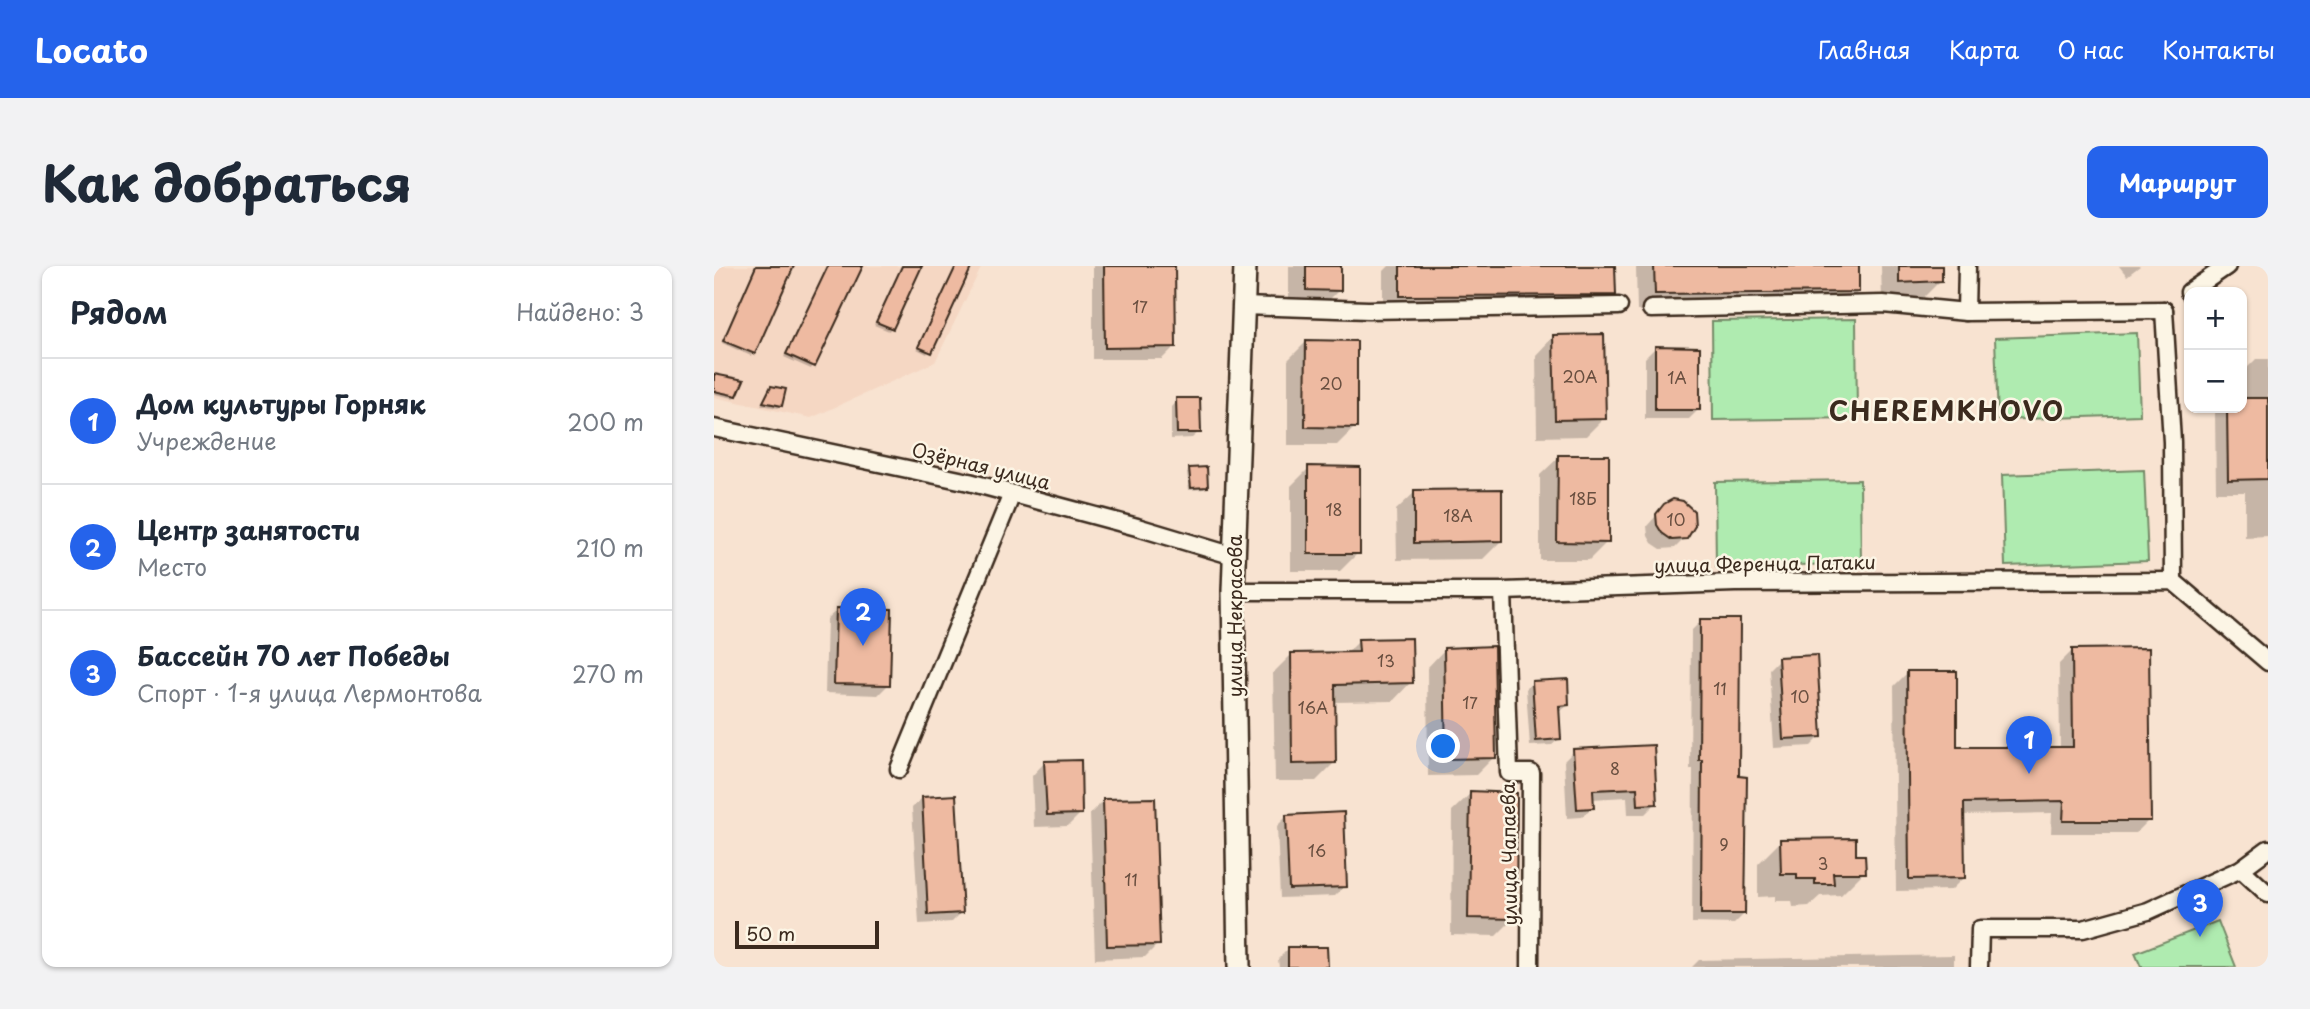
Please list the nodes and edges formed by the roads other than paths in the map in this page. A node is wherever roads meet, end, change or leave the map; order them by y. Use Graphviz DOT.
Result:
graph roads {
  1 [pos="1245,266"];
  2 [pos="1967,266"];
  3 [pos="2227,266"];
  4 [pos="2196,287"];
  5 [pos="2184,296"];
  6 [pos="1243,306"];
  7 [pos="1619,306"];
  8 [pos="1651,309"];
  9 [pos="2164,310"];
  10 [pos="1966,312"];
  11 [pos="714,428"];
  12 [pos="1012,494"];
  13 [pos="1234,556"];
  14 [pos="2173,582"];
  15 [pos="1503,591"];
  16 [pos="1233,592"];
  17 [pos="2268,662"];
  18 [pos="899,769"];
  19 [pos="2268,849"];
  20 [pos="2241,869"];
  21 [pos="2268,894"];
  22 [pos="1239,967"];
  23 [pos="1530,967"];
  24 [pos="1979,967"];
  1 -- 6 [label="main road, улица Некрасова"];
  2 -- 10 [label="street"];
  3 -- 4 [label="street"];
  5 -- 9 [label="street"];
  6 -- 7 [label="street"];
  6 -- 13 [label="main road, улица Некрасова"];
  8 -- 10 [label="street"];
  9 -- 10 [label="street"];
  9 -- 14 [label="street"];
  11 -- 12 [label="street, Озёрная улица"];
  12 -- 13 [label="street, Озёрная улица"];
  12 -- 18 [label="street"];
  13 -- 16 [label="main road, улица Некрасова"];
  14 -- 15 [label="street, улица Ференца Патаки"];
  14 -- 17 [label="street"];
  15 -- 16 [label="street, улица Ференца Патаки"];
  15 -- 23 [label="street, улица Чапаева"];
  16 -- 22 [label="main road, улица Некрасова"];
  19 -- 20 [label="street"];
  20 -- 21 [label="street"];
  20 -- 24 [label="street"];
}
